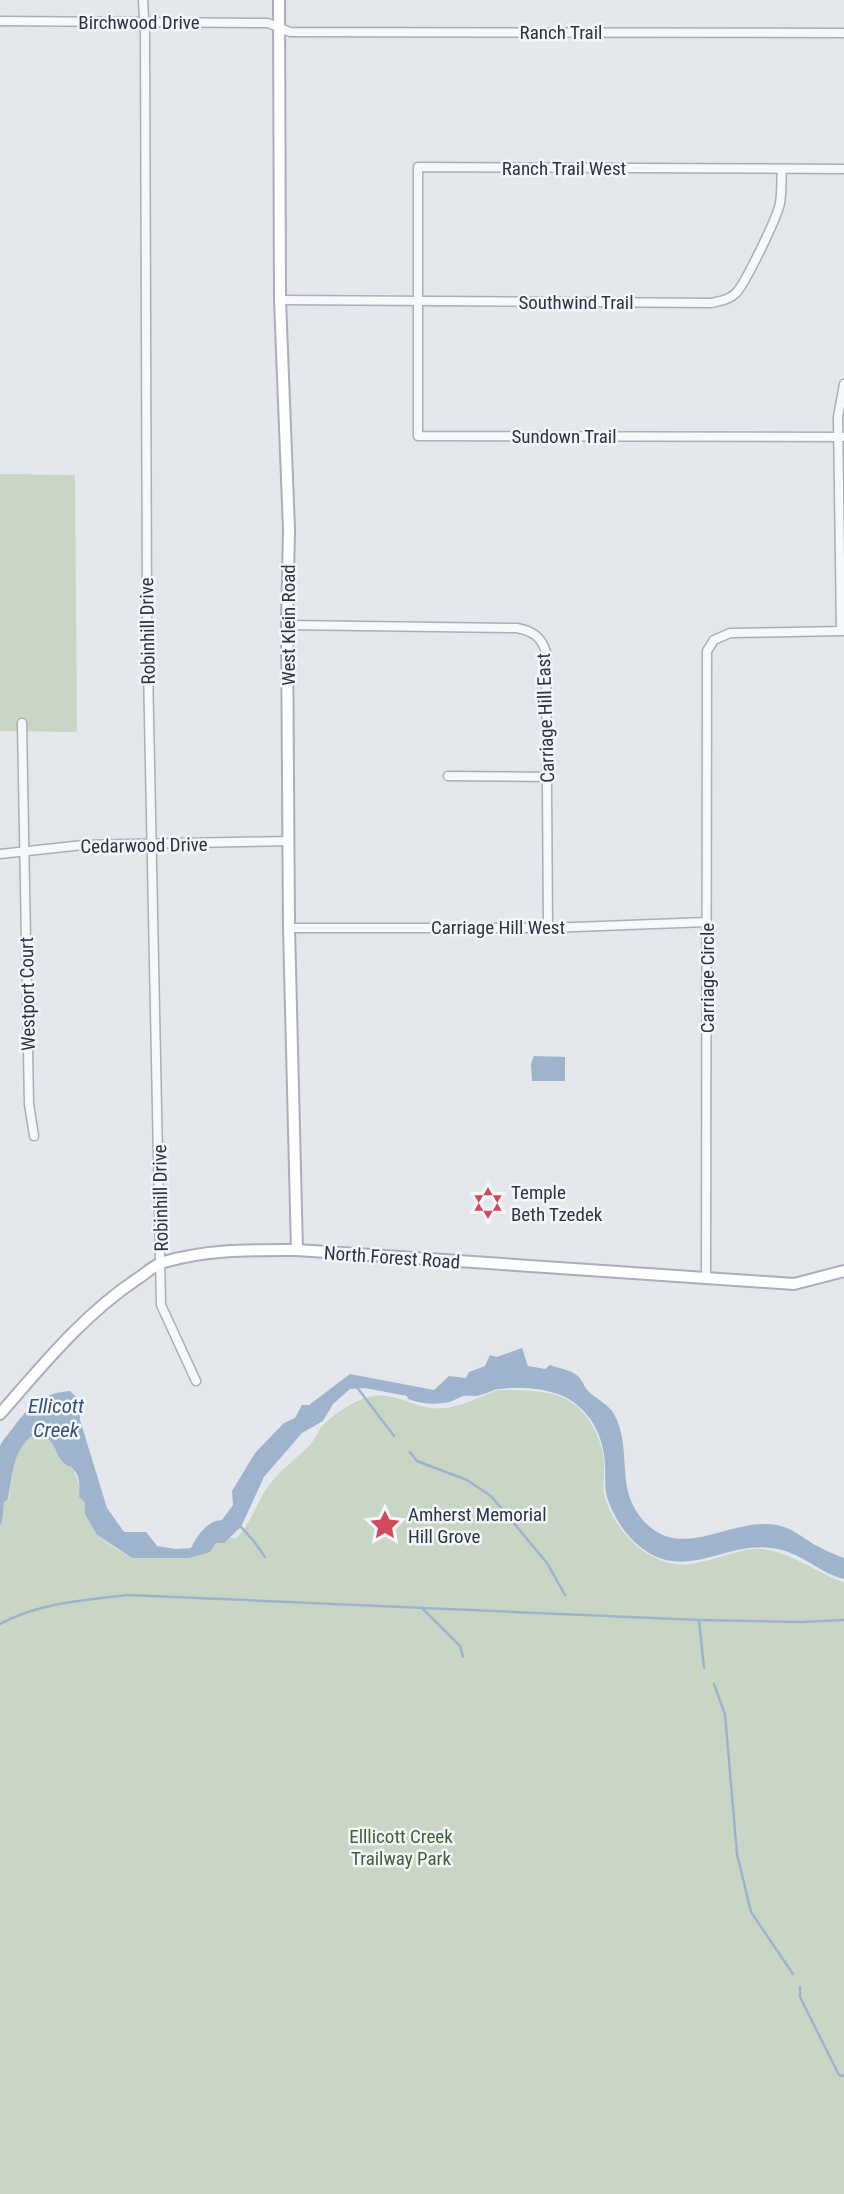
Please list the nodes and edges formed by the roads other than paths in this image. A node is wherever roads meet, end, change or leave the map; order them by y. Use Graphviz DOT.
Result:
graph roads {
  1 [pos="143,0"];
  2 [pos="279,0"];
  3 [pos="0,21"];
  4 [pos="144,22"];
  5 [pos="279,26"];
  6 [pos="844,33"];
  7 [pos="782,169"];
  8 [pos="844,169"];
  9 [pos="280,300"];
  10 [pos="418,302"];
  11 [pos="844,384"];
  12 [pos="841,437"];
  13 [pos="287,625"];
  14 [pos="843,631"];
  15 [pos="22,723"];
  16 [pos="448,776"];
  17 [pos="548,777"];
  18 [pos="289,841"];
  19 [pos="152,844"];
  20 [pos="23,852"];
  21 [pos="0,854"];
  22 [pos="707,922"];
  23 [pos="289,928"];
  24 [pos="548,928"];
  25 [pos="34,1136"];
  26 [pos="297,1250"];
  27 [pos="161,1263"];
  28 [pos="844,1271"];
  29 [pos="706,1279"];
  30 [pos="196,1381"];
  31 [pos="0,1415"];
  1 -- 4 [label="street, Robinhill Drive"];
  2 -- 5 [label="street, West Klein Road"];
  3 -- 4 [label="street, Birchwood Drive"];
  4 -- 5 [label="street, Birchwood Drive"];
  4 -- 19 [label="street, Robinhill Drive"];
  5 -- 6 [label="street, Ranch Trail"];
  5 -- 9 [label="street, West Klein Road"];
  7 -- 8 [label="street, Ranch Trail West"];
  7 -- 10 [label="street, Southwind Trail"];
  7 -- 10 [label="street, Ranch Trail West"];
  9 -- 10 [label="street, Southwind Trail"];
  9 -- 13 [label="street, West Klein Road"];
  10 -- 12 [label="street, Sundown Trail"];
  11 -- 12 [label="street"];
  12 -- 14 [label="street"];
  13 -- 17 [label="street, Carriage Hill East"];
  13 -- 18 [label="street, West Klein Road"];
  14 -- 22 [label="street, Carriage Circle"];
  15 -- 20 [label="street, Westport Court"];
  16 -- 17 [label="street"];
  17 -- 24 [label="street, Carriage Hill East"];
  18 -- 19 [label="street, Cedarwood Drive"];
  18 -- 23 [label="street, West Klein Road"];
  19 -- 20 [label="street, Cedarwood Drive"];
  19 -- 27 [label="street, Robinhill Drive"];
  20 -- 21 [label="street, Cedarwood Drive"];
  20 -- 25 [label="street, Westport Court"];
  22 -- 24 [label="street, Carriage Hill West"];
  22 -- 29 [label="street, Carriage Circle"];
  23 -- 24 [label="street, Carriage Hill West"];
  23 -- 26 [label="street, West Klein Road"];
  26 -- 27 [label="street, North Forest Road"];
  26 -- 29 [label="street, North Forest Road"];
  27 -- 30 [label="street, Robinhill Drive"];
  27 -- 31 [label="street, North Forest Road"];
  28 -- 29 [label="street, North Forest Road"];
}
